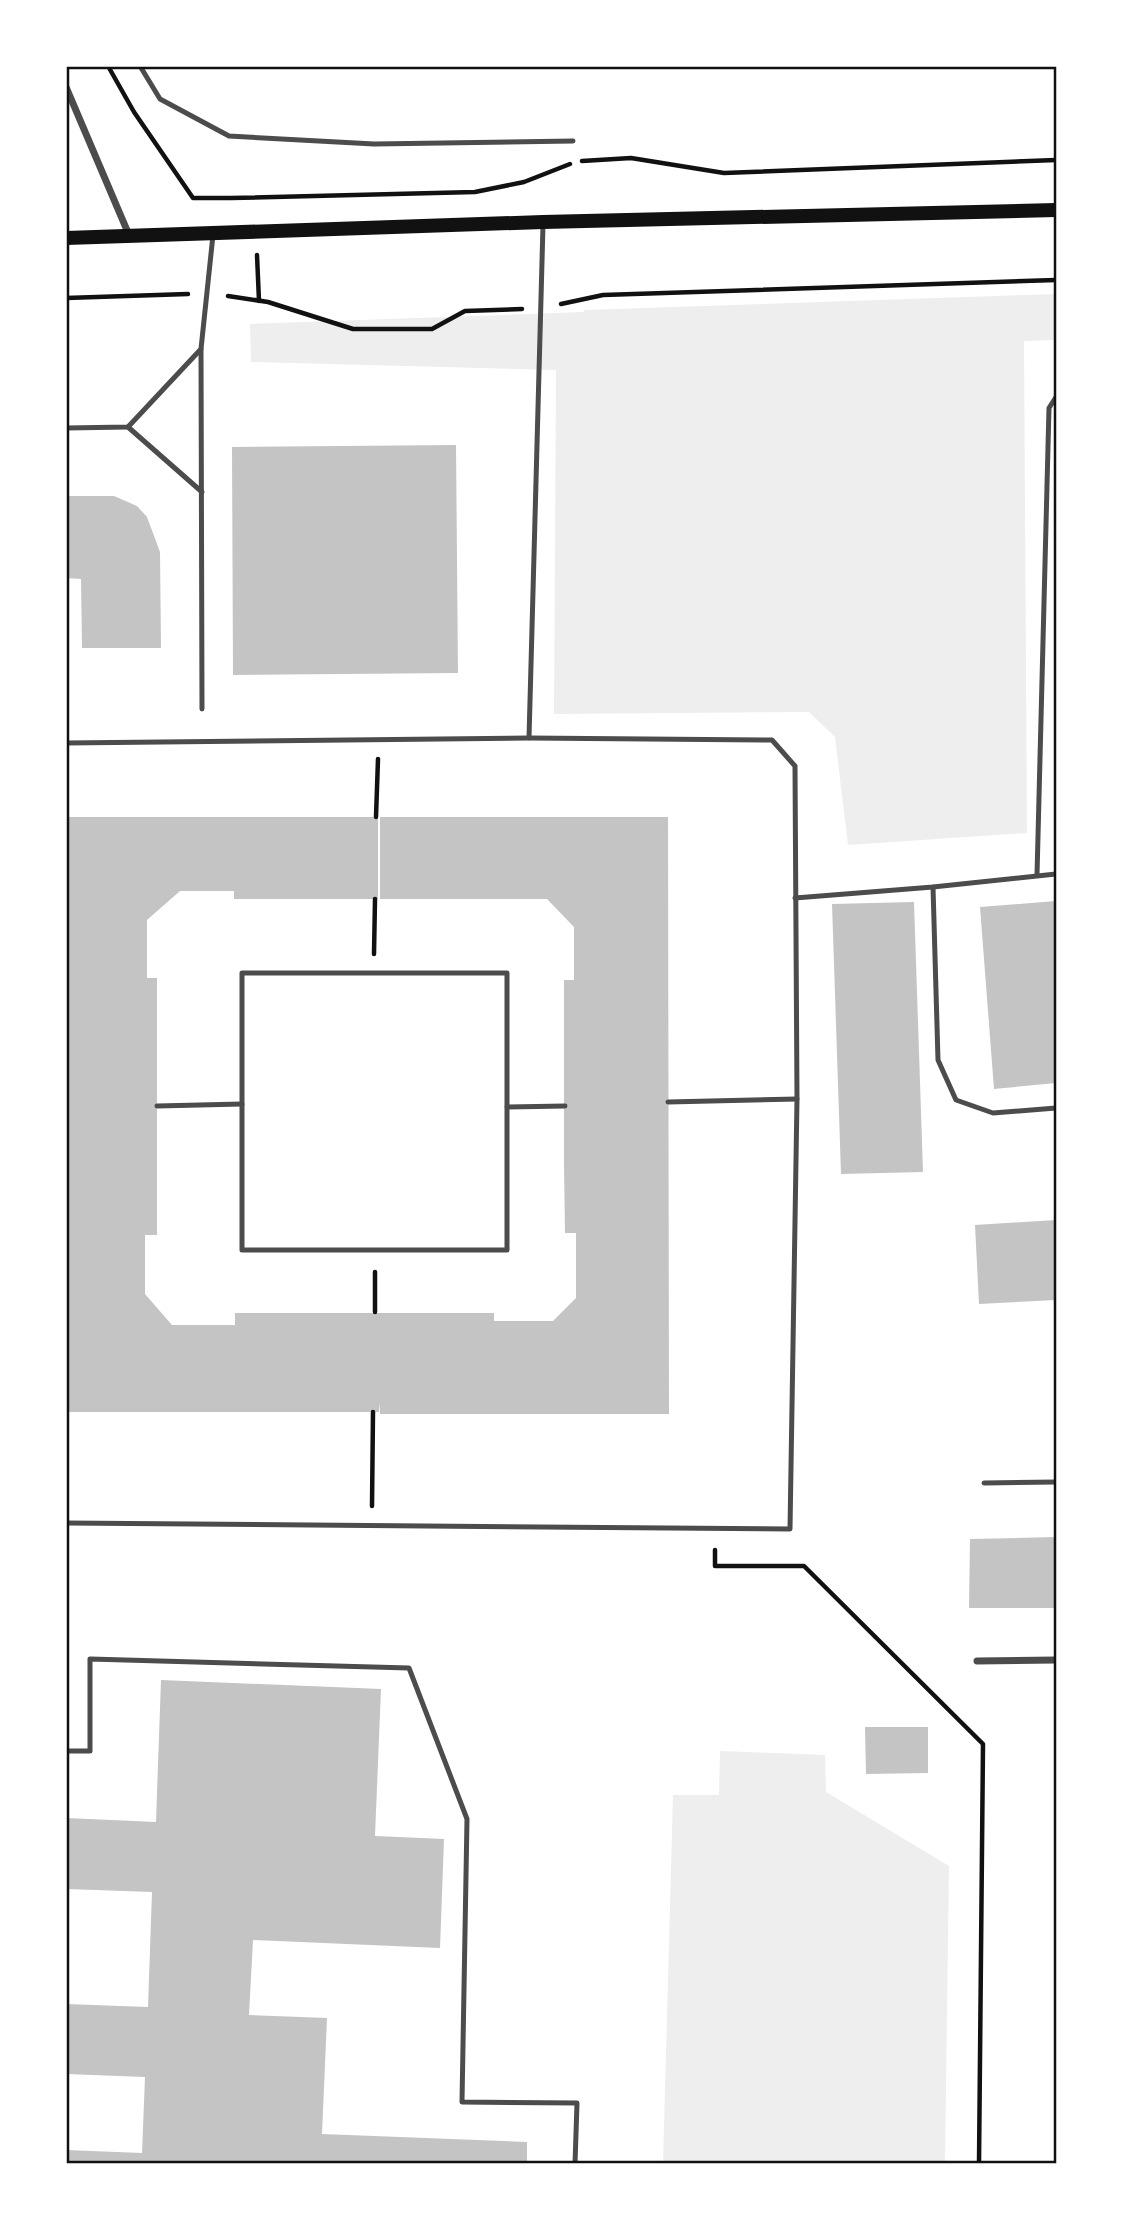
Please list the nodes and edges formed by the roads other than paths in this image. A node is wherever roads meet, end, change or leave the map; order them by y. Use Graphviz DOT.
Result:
graph roads {
  1 [pos="140,66"];
  2 [pos="66,87"];
  3 [pos="573,141"];
  4 [pos="1056,210"];
  5 [pos="543,222"];
  6 [pos="213,232"];
  7 [pos="129,234"];
  8 [pos="66,238"];
  9 [pos="201,349"];
  10 [pos="1056,397"];
  11 [pos="128,427"];
  12 [pos="66,428"];
  13 [pos="1047,481"];
  14 [pos="1056,481"];
  15 [pos="202,492"];
  16 [pos="202,709"];
  17 [pos="529,738"];
  18 [pos="66,743"];
  19 [pos="1056,874"];
  20 [pos="1037,875"];
  21 [pos="933,887"];
  22 [pos="794,898"];
  23 [pos="797,1099"];
  24 [pos="668,1102"];
  25 [pos="242,1104"];
  26 [pos="157,1106"];
  27 [pos="565,1106"];
  28 [pos="506,1107"];
  29 [pos="1056,1108"];
  30 [pos="1056,1482"];
  31 [pos="984,1483"];
  32 [pos="66,1522"];
  33 [pos="1056,1660"];
  34 [pos="977,1661"];
  35 [pos="66,1751"];
  36 [pos="575,2164"];
  1 -- 3 [label="lane"];
  2 -- 7 [label="street"];
  4 -- 5 [label="main road"];
  5 -- 6 [label="main road"];
  5 -- 17 [label="lane"];
  6 -- 7 [label="main road"];
  6 -- 9 [label="lane"];
  7 -- 8 [label="main road"];
  9 -- 11 [label="lane"];
  9 -- 15 [label="lane"];
  10 -- 13 [label="lane"];
  11 -- 12 [label="lane"];
  11 -- 15 [label="lane"];
  13 -- 14 [label="lane"];
  13 -- 20 [label="lane"];
  15 -- 16 [label="lane"];
  17 -- 18 [label="lane"];
  17 -- 22 [label="lane"];
  19 -- 20 [label="lane"];
  20 -- 21 [label="lane"];
  21 -- 22 [label="lane"];
  21 -- 29 [label="lane"];
  22 -- 23 [label="lane"];
  23 -- 24 [label="lane"];
  23 -- 32 [label="lane"];
  25 -- 26 [label="lane"];
  25 -- 28 [label="lane"];
  25 -- 28 [label="lane"];
  27 -- 28 [label="lane"];
  30 -- 31 [label="lane"];
  33 -- 34 [label="street"];
  35 -- 36 [label="lane"];
}
